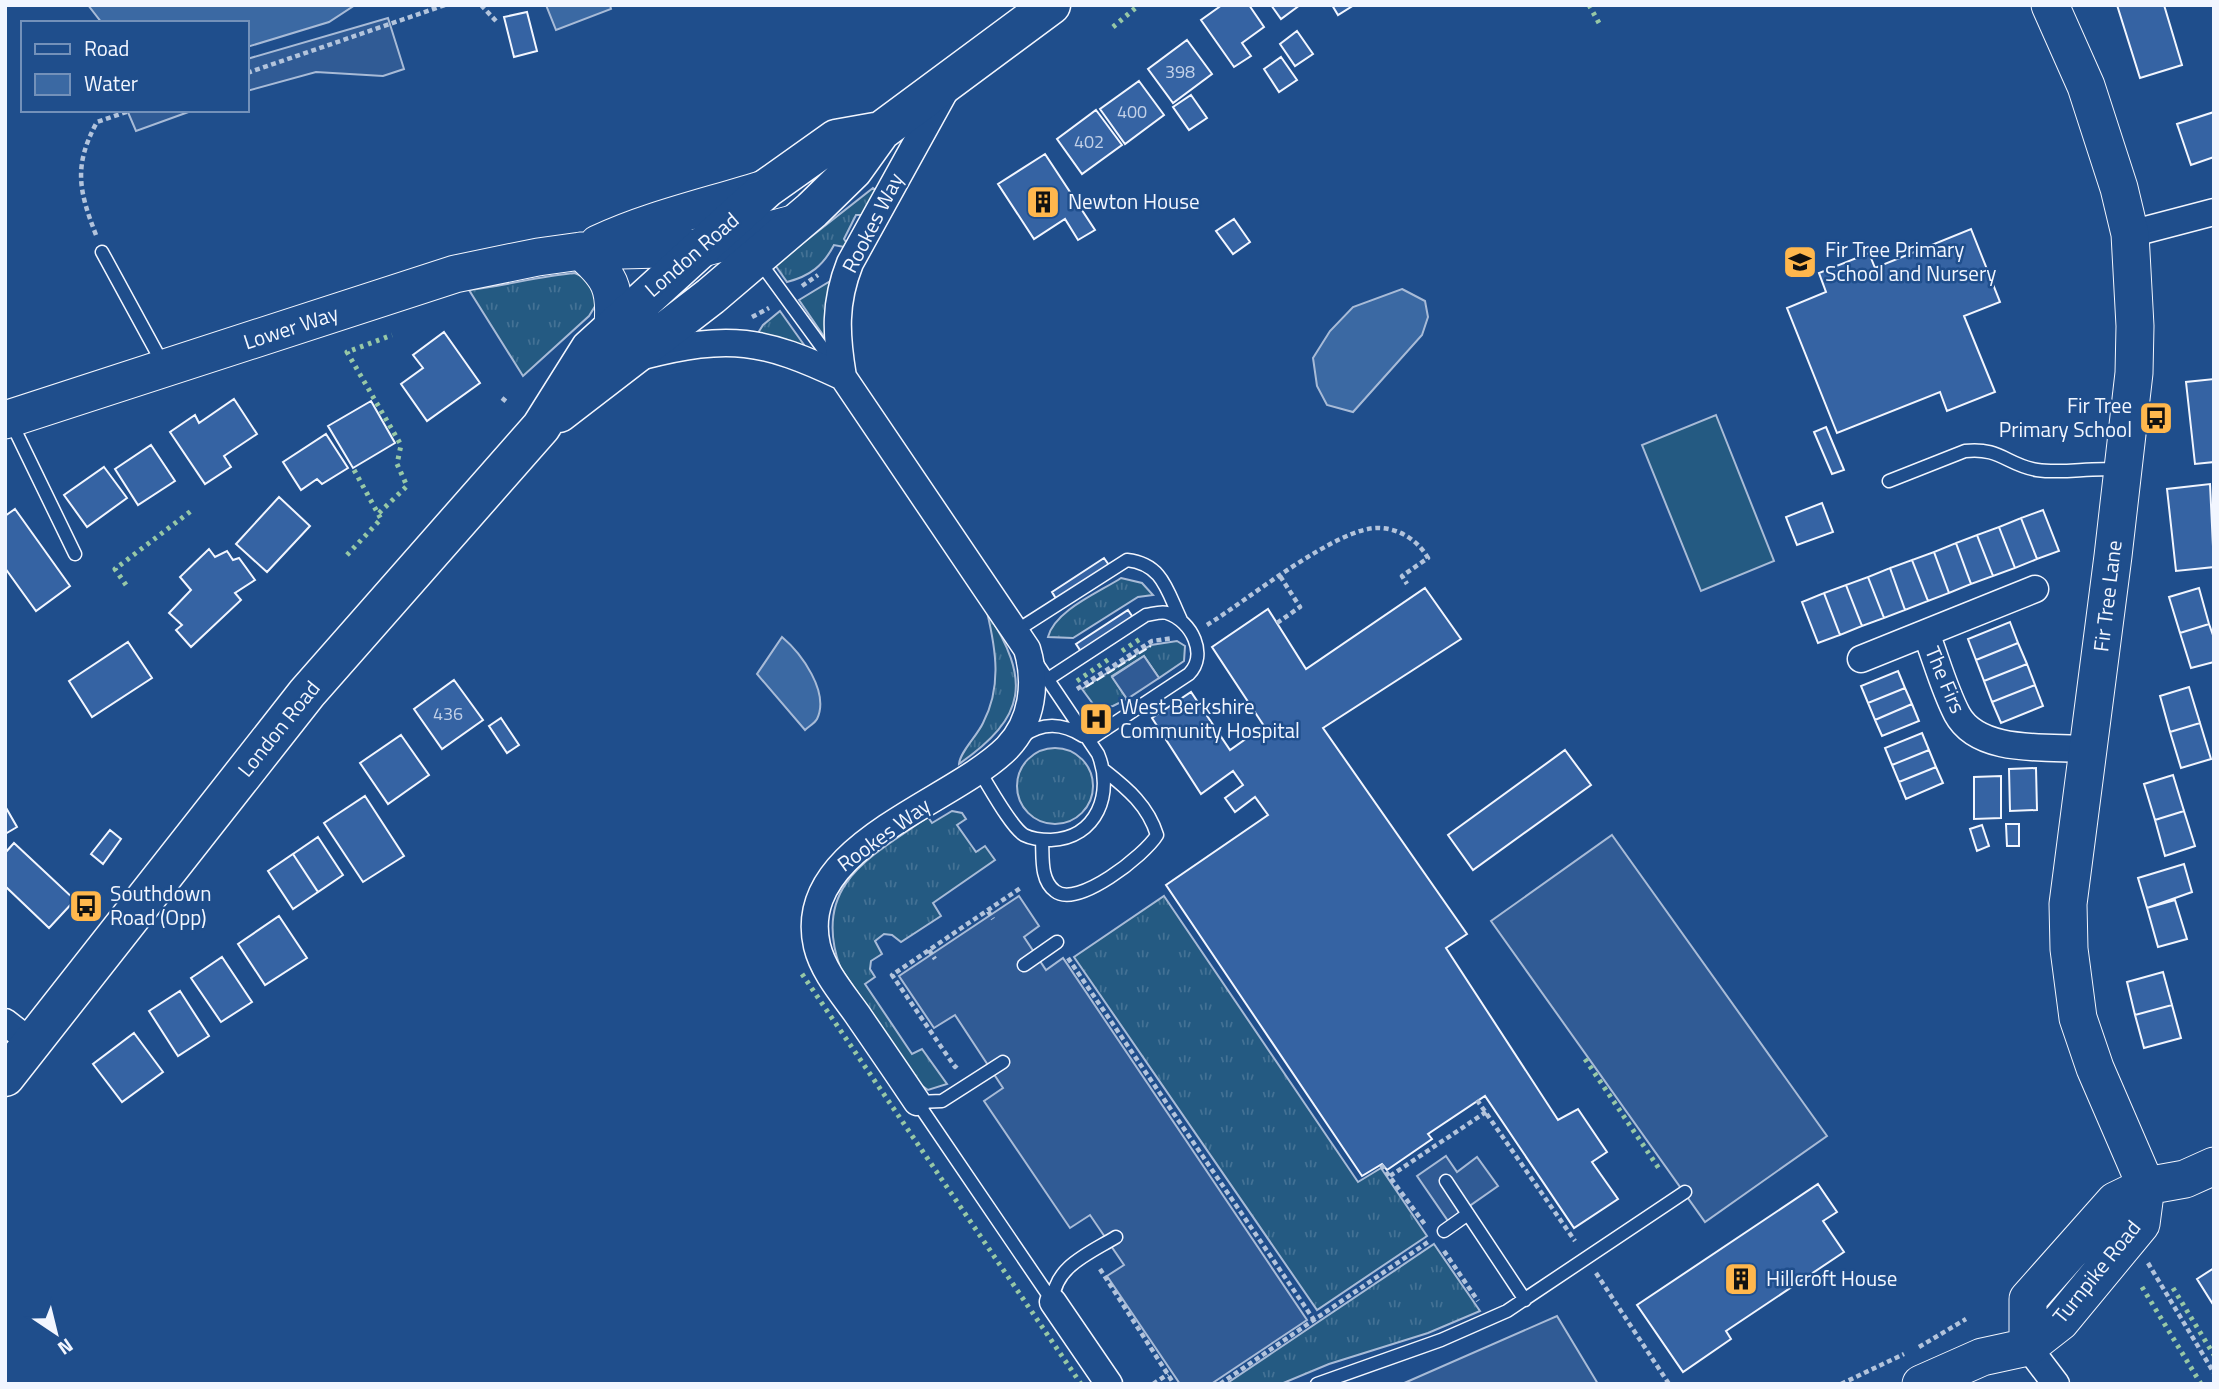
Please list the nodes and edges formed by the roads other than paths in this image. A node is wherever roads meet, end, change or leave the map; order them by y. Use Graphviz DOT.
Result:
graph roads {
  1 [pos="1051,5"];
  2 [pos="2050,5"];
  3 [pos="951,80"];
  4 [pos="881,131"];
  5 [pos="767,188"];
  6 [pos="2214,212"];
  7 [pos="2130,234"];
  8 [pos="744,237"];
  9 [pos="702,248"];
  10 [pos="581,251"];
  11 [pos="102,252"];
  12 [pos="613,325"];
  13 [pos="631,359"];
  14 [pos="166,370"];
  15 [pos="843,377"];
  16 [pos="7,419"];
  17 [pos="541,427"];
  18 [pos="2122,471"];
  19 [pos="1889,481"];
  20 [pos="75,554"];
  21 [pos="2035,589"];
  22 [pos="1181,620"];
  23 [pos="1926,633"];
  24 [pos="1021,640"];
  25 [pos="1861,659"];
  26 [pos="1048,679"];
  27 [pos="1089,740"];
  28 [pos="1007,747"];
  29 [pos="2088,749"];
  30 [pos="978,768"];
  31 [pos="1105,771"];
  32 [pos="1042,840"];
  33 [pos="1057,942"];
  34 [pos="1024,965"];
  35 [pos="19,1032"];
  36 [pos="1003,1062"];
  37 [pos="5,1077"];
  38 [pos="917,1102"];
  39 [pos="2214,1166"];
  40 [pos="1446,1181"];
  41 [pos="2146,1186"];
  42 [pos="1685,1192"];
  43 [pos="1468,1214"];
  44 [pos="1439,1234"];
  45 [pos="1116,1237"];
  46 [pos="1525,1300"];
  47 [pos="1053,1302"];
  48 [pos="2028,1347"];
  49 [pos="1109,1384"];
  50 [pos="1317,1384"];
  51 [pos="1921,1384"];
  52 [pos="2056,1384"];
  1 -- 3 [label="main road, London Road"];
  2 -- 7 [label="street, Fir Tree Lane"];
  3 -- 4 [label="main road, London Road"];
  3 -- 15 [label="street, Rookes Way"];
  4 -- 5 [label="main road, London Road"];
  4 -- 8 [label="main road, London Road"];
  5 -- 8 [label="main road, London Road"];
  5 -- 10 [label="street, Lower Way"];
  6 -- 7 [label="street"];
  7 -- 18 [label="street, Fir Tree Lane"];
  8 -- 9 [label="main road, London Road"];
  8 -- 13 [label="main road, London Road"];
  8 -- 15 [label="lane, Rookes Way"];
  9 -- 10 [label="street, Lower Way"];
  9 -- 12 [label="main road, London Road"];
  10 -- 12 [label="street"];
  10 -- 14 [label="street, Lower Way"];
  11 -- 14 [label="lane"];
  12 -- 17 [label="main road, London Road"];
  13 -- 15 [label="street"];
  13 -- 17 [label="main road, London Road"];
  14 -- 16 [label="street, Lower Way"];
  15 -- 24 [label="street, Rookes Way"];
  16 -- 20 [label="lane"];
  17 -- 35 [label="main road, London Road"];
  18 -- 19 [label="lane"];
  18 -- 29 [label="street, Fir Tree Lane"];
  21 -- 23 [label="street, The Firs"];
  22 -- 24 [label="lane"];
  22 -- 26 [label="lane"];
  22 -- 27 [label="lane"];
  23 -- 25 [label="street, The Firs"];
  23 -- 29 [label="street, The Firs"];
  24 -- 26 [label="lane"];
  24 -- 28 [label="street, Rookes Way"];
  26 -- 27 [label="lane"];
  27 -- 28 [label="lane"];
  27 -- 31 [label="lane"];
  28 -- 30 [label="street, Rookes Way"];
  29 -- 41 [label="street, Fir Tree Lane"];
  30 -- 32 [label="lane"];
  30 -- 38 [label="street, Rookes Way"];
  31 -- 32 [label="lane"];
  31 -- 32 [label="lane"];
  33 -- 34 [label="lane"];
  35 -- 37 [label="main road, London Road"];
  36 -- 38 [label="lane"];
  38 -- 47 [label="lane, Rookes Way"];
  39 -- 41 [label="street, Turnpike Road"];
  40 -- 43 [label="lane"];
  41 -- 48 [label="street, Turnpike Road"];
  41 -- 48 [label="street, Turnpike Road"];
  42 -- 46 [label="lane"];
  43 -- 44 [label="lane"];
  43 -- 46 [label="lane"];
  45 -- 47 [label="lane"];
  46 -- 50 [label="lane"];
  47 -- 49 [label="street, Rookes Way"];
  48 -- 51 [label="street, Turnpike Road"];
  48 -- 52 [label="street"];
}
